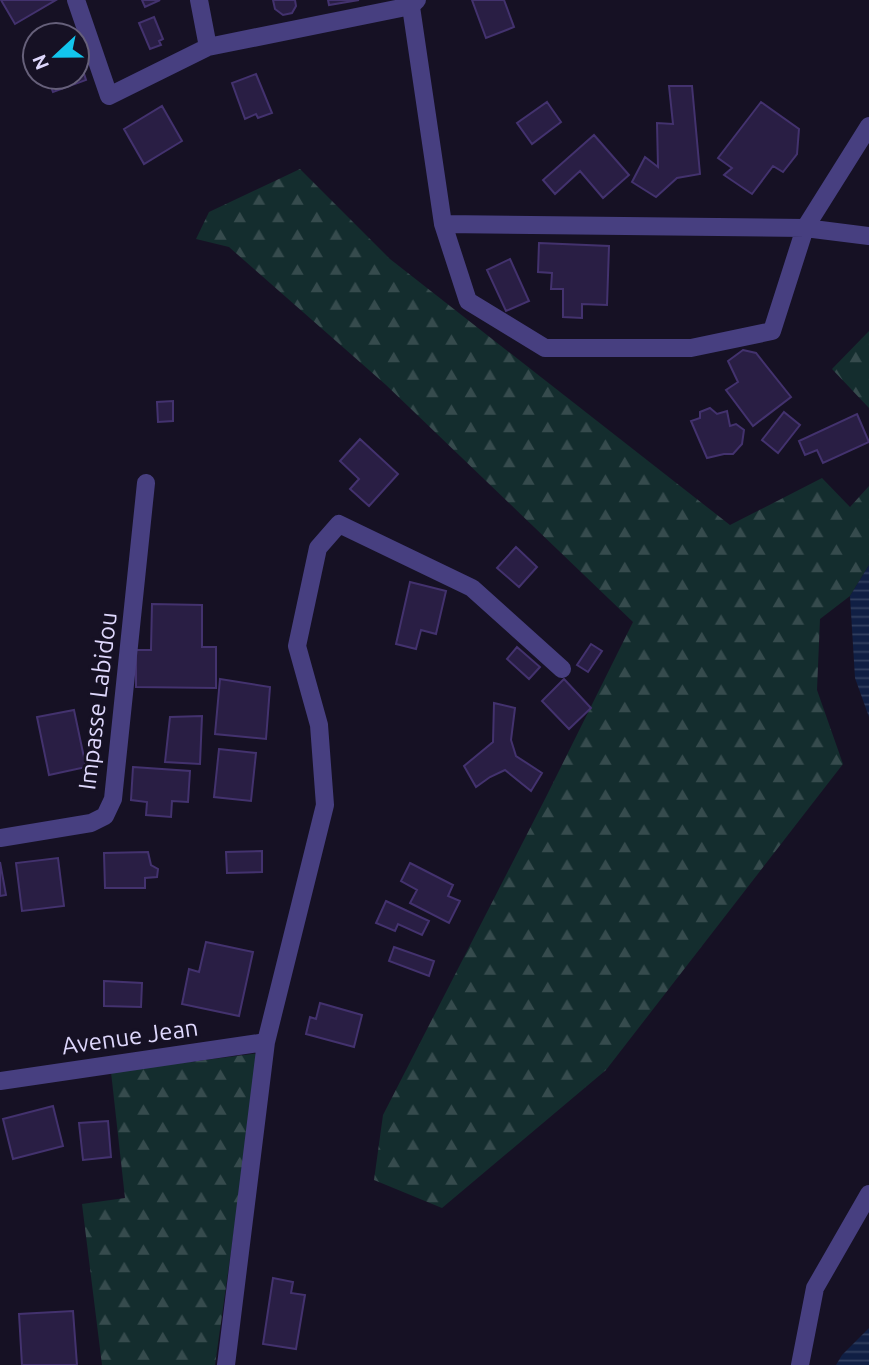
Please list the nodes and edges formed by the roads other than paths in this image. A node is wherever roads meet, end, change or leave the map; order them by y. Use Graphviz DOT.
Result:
graph roads {
  1 [pos="76,0"];
  2 [pos="199,0"];
  3 [pos="413,2"];
  4 [pos="208,47"];
  5 [pos="869,125"];
  6 [pos="443,224"];
  7 [pos="805,228"];
  8 [pos="869,236"];
  9 [pos="146,484"];
  10 [pos="562,669"];
  11 [pos="0,838"];
  12 [pos="266,1042"];
  13 [pos="0,1081"];
  14 [pos="869,1194"];
  15 [pos="226,1365"];
  16 [pos="800,1365"];
  1 -- 4 [label="street"];
  2 -- 4 [label="street"];
  3 -- 4 [label="street"];
  3 -- 6 [label="street"];
  5 -- 7 [label="street"];
  6 -- 7 [label="street"];
  6 -- 7 [label="street"];
  7 -- 8 [label="street"];
  9 -- 11 [label="street, Impasse Labidou"];
  10 -- 12 [label="street"];
  12 -- 13 [label="street, Avenue Jean"];
  12 -- 15 [label="street"];
  14 -- 16 [label="street"];
}
